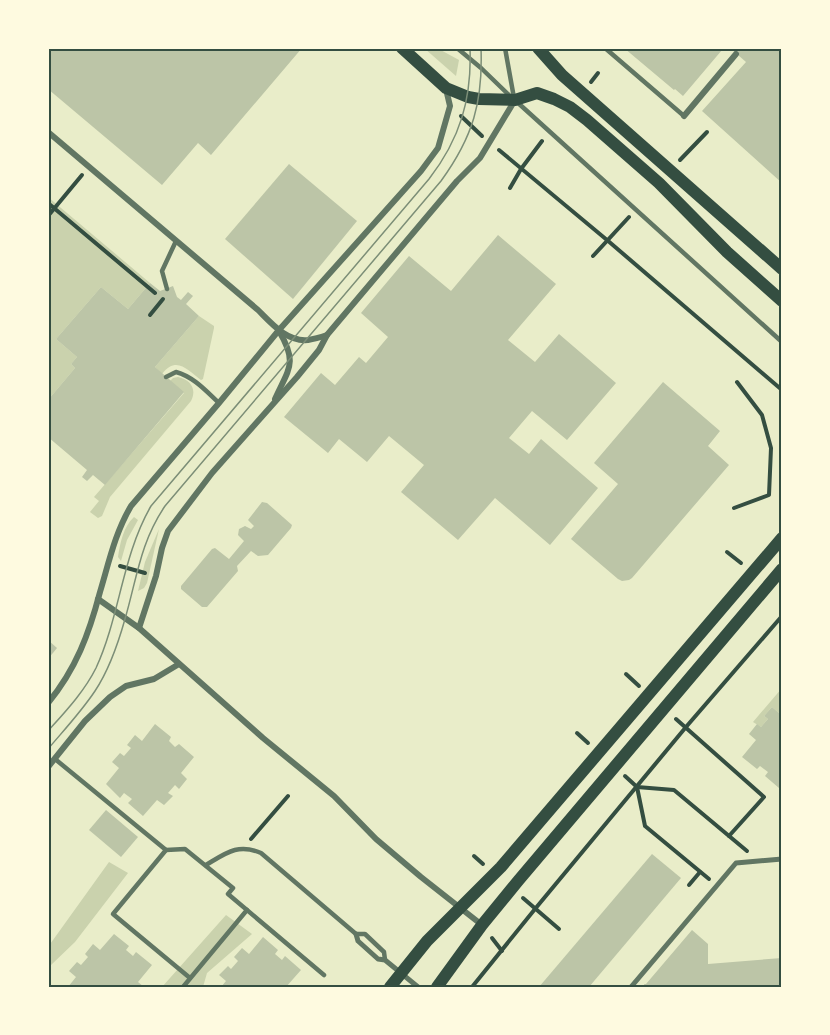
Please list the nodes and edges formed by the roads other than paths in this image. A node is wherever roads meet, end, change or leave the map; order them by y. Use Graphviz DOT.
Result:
graph roads {
  1 [pos="402,48"];
  2 [pos="457,48"];
  3 [pos="505,48"];
  4 [pos="538,48"];
  5 [pos="605,48"];
  6 [pos="736,54"];
  7 [pos="446,88"];
  8 [pos="515,100"];
  9 [pos="684,116"];
  10 [pos="48,132"];
  11 [pos="176,241"];
  12 [pos="782,269"];
  13 [pos="167,289"];
  14 [pos="782,302"];
  15 [pos="279,330"];
  16 [pos="327,335"];
  17 [pos="782,342"];
  18 [pos="166,377"];
  19 [pos="219,404"];
  20 [pos="271,407"];
  21 [pos="782,538"];
  22 [pos="782,569"];
  23 [pos="98,599"];
  24 [pos="139,628"];
  25 [pos="179,664"];
  26 [pos="48,703"];
  27 [pos="55,759"];
  28 [pos="48,767"];
  29 [pos="166,850"];
  30 [pos="782,859"];
  31 [pos="206,865"];
  32 [pos="460,908"];
  33 [pos="247,910"];
  34 [pos="482,925"];
  35 [pos="356,934"];
  36 [pos="385,960"];
  37 [pos="324,975"];
  38 [pos="190,978"];
  39 [pos="183,987"];
  40 [pos="390,987"];
  41 [pos="418,987"];
  42 [pos="437,987"];
  43 [pos="631,987"];
  1 -- 7 [label="main road"];
  2 -- 8 [label="lane"];
  3 -- 8 [label="lane"];
  4 -- 12 [label="main road"];
  5 -- 9 [label="lane"];
  6 -- 9 [label="street"];
  7 -- 8 [label="main road"];
  7 -- 15 [label="street"];
  8 -- 14 [label="main road"];
  8 -- 16 [label="street"];
  8 -- 17 [label="lane"];
  10 -- 11 [label="street"];
  11 -- 13 [label="lane"];
  11 -- 15 [label="street"];
  15 -- 16 [label="street"];
  15 -- 19 [label="street"];
  15 -- 20 [label="street"];
  16 -- 20 [label="street"];
  18 -- 19 [label="lane"];
  19 -- 23 [label="street"];
  20 -- 24 [label="street"];
  21 -- 32 [label="main road"];
  22 -- 34 [label="main road"];
  23 -- 24 [label="street"];
  23 -- 26 [label="street"];
  24 -- 25 [label="street"];
  25 -- 27 [label="street"];
  25 -- 32 [label="street"];
  27 -- 28 [label="street"];
  27 -- 29 [label="lane"];
  29 -- 31 [label="lane"];
  29 -- 38 [label="lane"];
  30 -- 43 [label="street"];
  31 -- 33 [label="lane"];
  31 -- 35 [label="lane"];
  32 -- 34 [label="street"];
  32 -- 40 [label="main road"];
  33 -- 37 [label="lane"];
  33 -- 38 [label="lane"];
  34 -- 42 [label="main road"];
  35 -- 36 [label="street"];
  35 -- 36 [label="lane"];
  36 -- 41 [label="street"];
  38 -- 39 [label="lane"];
}
